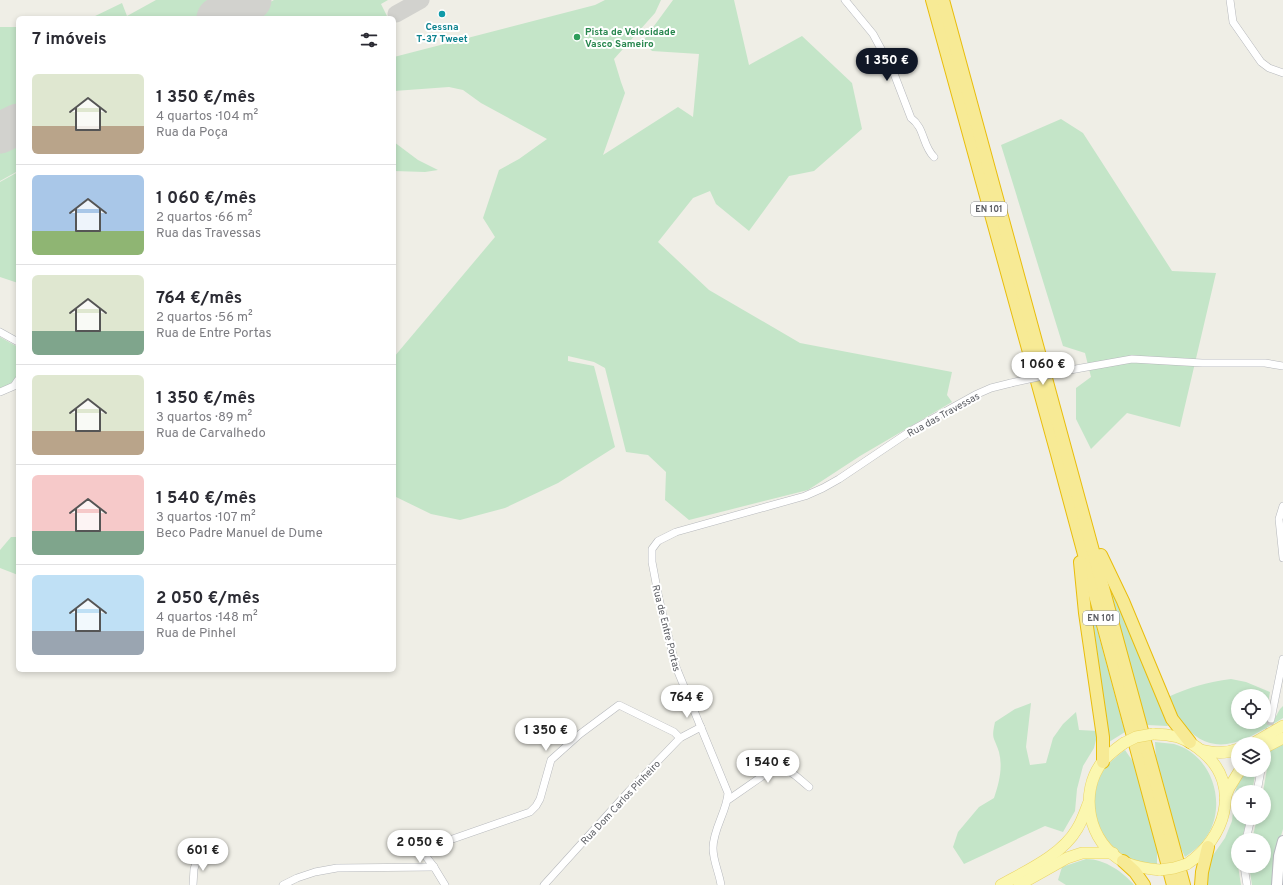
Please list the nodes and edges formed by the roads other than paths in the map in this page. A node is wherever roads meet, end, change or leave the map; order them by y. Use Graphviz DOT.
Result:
graph roads {
  1 [pos="845,0"];
  2 [pos="932,0"];
  3 [pos="943,0"];
  4 [pos="1230,0"];
  5 [pos="1283,73"];
  6 [pos="934,157"];
  7 [pos="0,332"];
  8 [pos="16,341"];
  9 [pos="1283,366"];
  10 [pos="16,383"];
  11 [pos="0,392"];
  12 [pos="1062,435"];
  13 [pos="1057,454"];
  14 [pos="1283,506"];
  15 [pos="652,549"];
  16 [pos="1283,558"];
  17 [pos="1283,659"];
  18 [pos="1271,719"];
  19 [pos="1283,726"];
  20 [pos="701,727"];
  21 [pos="1264,737"];
  22 [pos="680,738"];
  23 [pos="1283,738"];
  24 [pos="1190,742"];
  25 [pos="1271,744"];
  26 [pos="1201,750"];
  27 [pos="1231,752"];
  28 [pos="1103,762"];
  29 [pos="1236,777"];
  30 [pos="809,787"];
  31 [pos="1225,798"];
  32 [pos="728,800"];
  33 [pos="1089,801"];
  34 [pos="1283,841"];
  35 [pos="1208,847"];
  36 [pos="1113,853"];
  37 [pos="198,857"];
  38 [pos="1123,861"];
  39 [pos="434,867"];
  40 [pos="1245,873"];
  41 [pos="193,885"];
  42 [pos="283,885"];
  43 [pos="445,885"];
  44 [pos="544,885"];
  45 [pos="721,885"];
  46 [pos="1001,885"];
  47 [pos="1019,885"];
  48 [pos="1144,885"];
  49 [pos="1173,885"];
  50 [pos="1184,885"];
  51 [pos="1201,885"];
  52 [pos="1247,885"];
  53 [pos="1277,885"];
  1 -- 6 [label="street"];
  2 -- 13 [label="highway, EN 101"];
  3 -- 12 [label="highway, EN 101"];
  4 -- 5 [label="street"];
  7 -- 8 [label="street"];
  9 -- 15 [label="street, Rua das Travessas, bridge"];
  10 -- 11 [label="street"];
  12 -- 24 [label="highway"];
  12 -- 50 [label="highway, EN 101"];
  13 -- 28 [label="highway"];
  13 -- 49 [label="highway, EN 101"];
  14 -- 16 [label="street"];
  15 -- 20 [label="street, Rua de Entre Portas"];
  17 -- 18 [label="street"];
  19 -- 21 [label="main road"];
  20 -- 22 [label="street, Rua Dom Carlos Pinheiro"];
  20 -- 32 [label="street, Rua de Entre Portas"];
  22 -- 39 [label="street"];
  22 -- 44 [label="street, Rua Dom Carlos Pinheiro"];
  23 -- 25 [label="main road"];
  24 -- 26 [label="main road"];
  24 -- 28 [label="main road, bridge"];
  26 -- 27 [label="main road"];
  26 -- 31 [label="main road"];
  28 -- 33 [label="main road"];
  29 -- 31 [label="main road"];
  30 -- 32 [label="street"];
  31 -- 35 [label="main road"];
  32 -- 45 [label="street"];
  33 -- 36 [label="main road"];
  33 -- 46 [label="main road"];
  34 -- 53 [label="street"];
  35 -- 38 [label="main road, bridge"];
  35 -- 51 [label="highway"];
  36 -- 38 [label="main road"];
  36 -- 47 [label="main road"];
  37 -- 41 [label="street"];
  38 -- 48 [label="highway"];
  39 -- 42 [label="street"];
  39 -- 43 [label="street"];
  40 -- 52 [label="street"];
}
